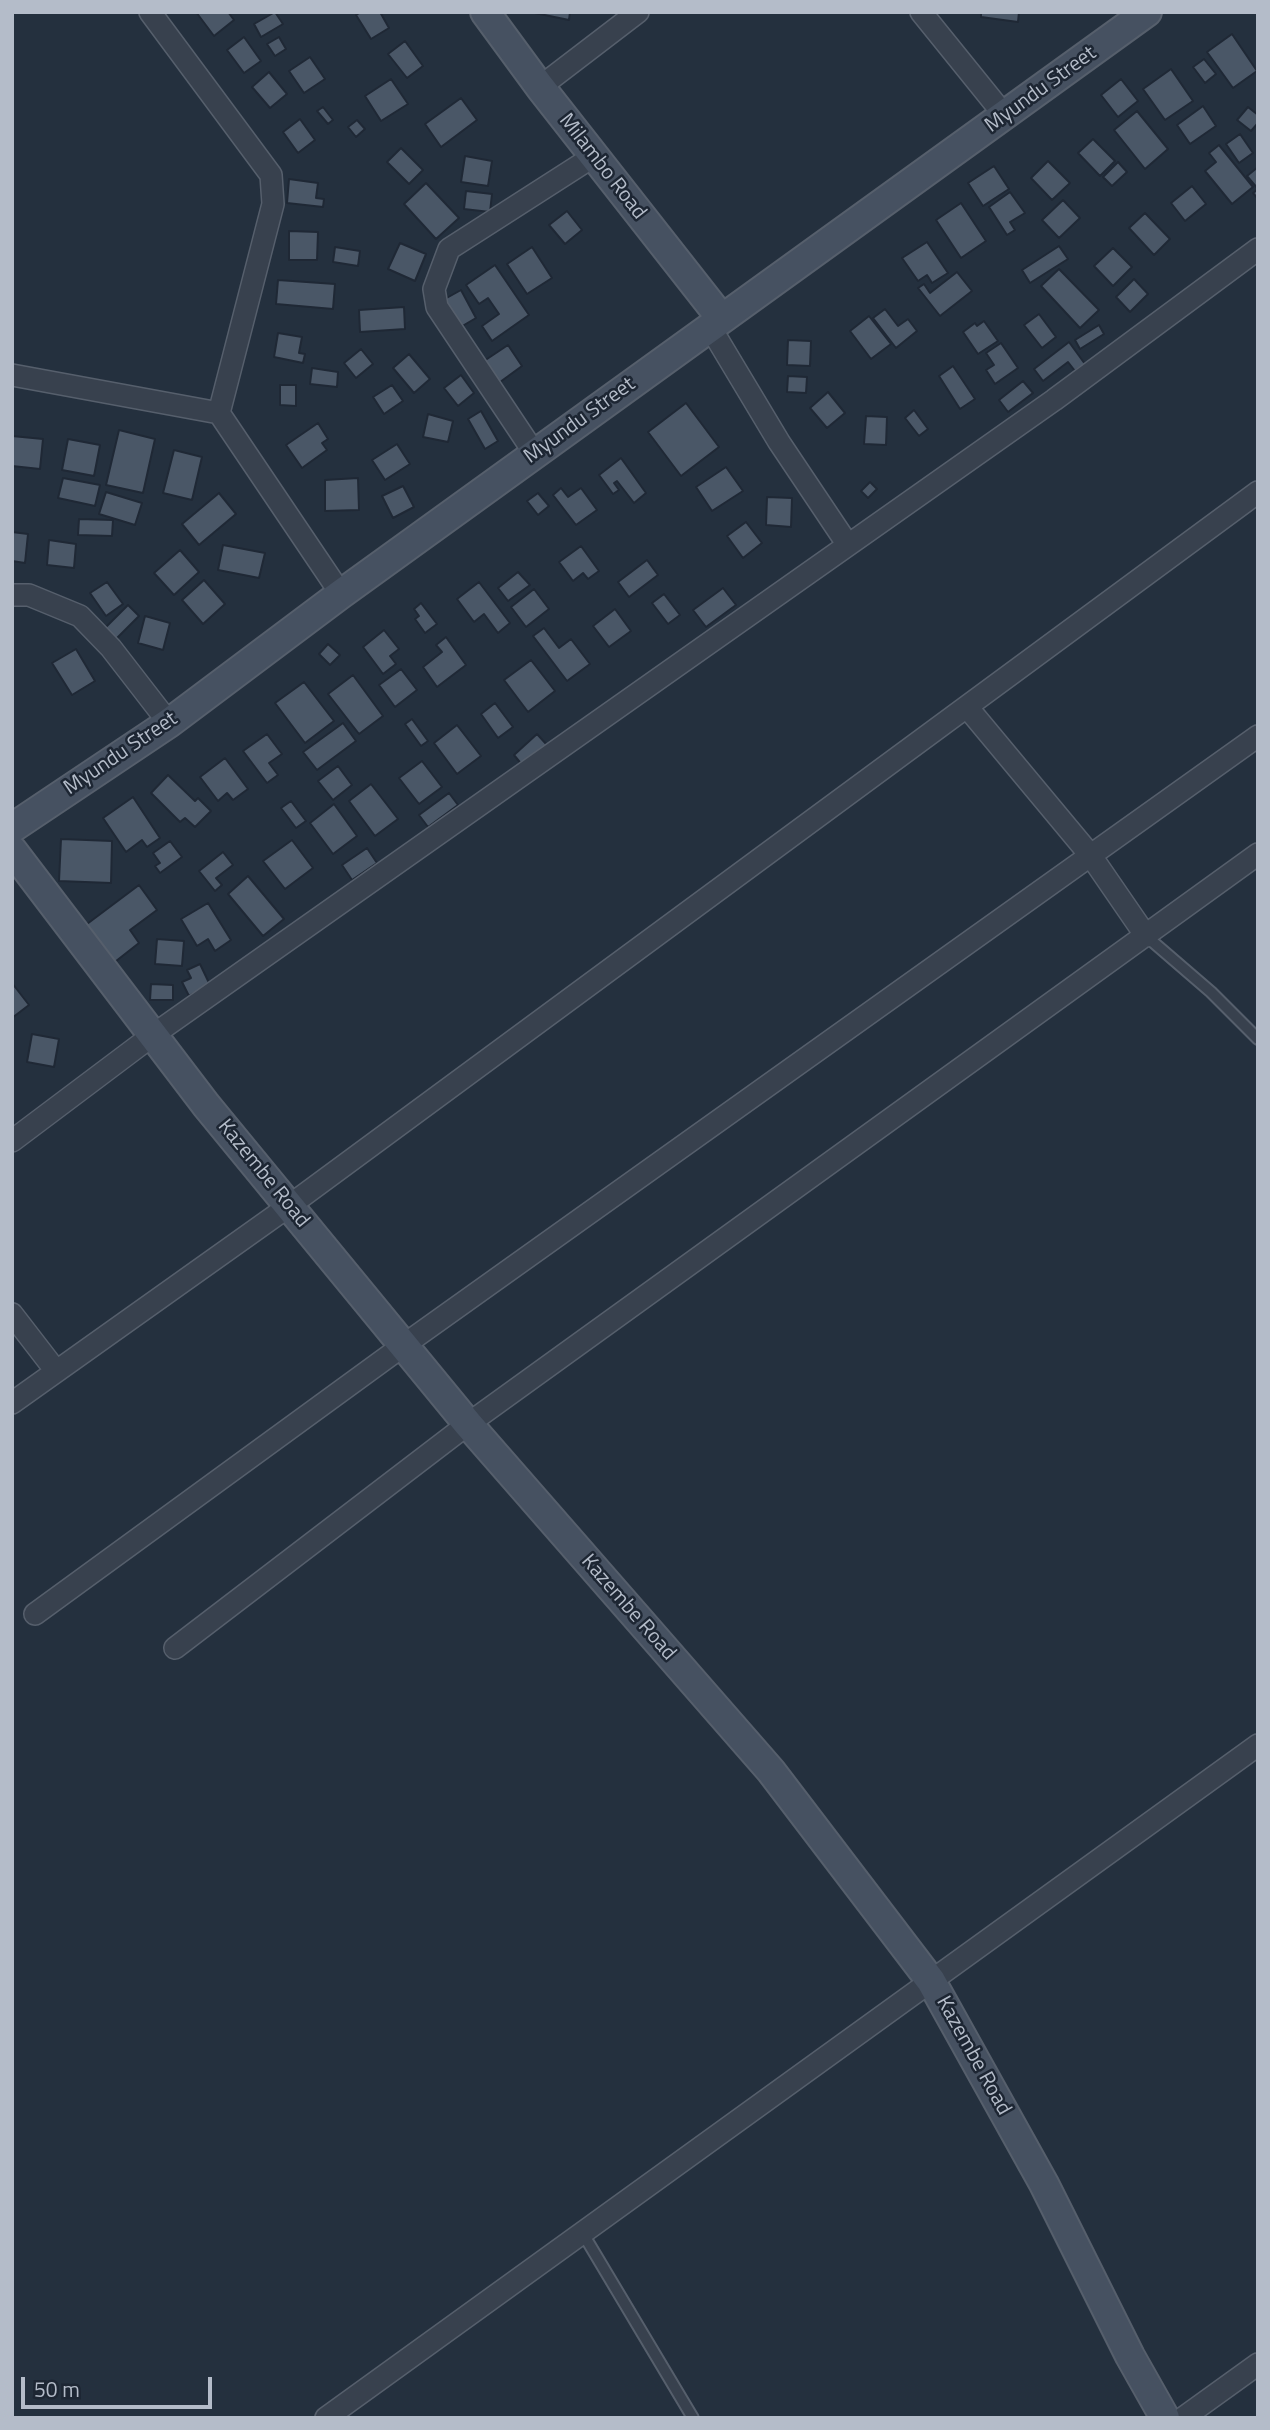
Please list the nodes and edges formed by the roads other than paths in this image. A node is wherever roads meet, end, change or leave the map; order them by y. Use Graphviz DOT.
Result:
graph roads {
  1 [pos="150,12"];
  2 [pos="485,12"];
  3 [pos="638,12"];
  4 [pos="921,12"];
  5 [pos="1147,12"];
  6 [pos="540,87"];
  7 [pos="1005,116"];
  8 [pos="594,156"];
  9 [pos="1258,249"];
  10 [pos="716,323"];
  11 [pos="12,375"];
  12 [pos="219,413"];
  13 [pos="535,454"];
  14 [pos="1258,492"];
  15 [pos="848,545"];
  16 [pos="341,594"];
  17 [pos="12,595"];
  18 [pos="967,707"];
  19 [pos="169,723"];
  20 [pos="1258,736"];
  21 [pos="12,828"];
  22 [pos="12,850"];
  23 [pos="1258,854"];
  24 [pos="1091,856"];
  25 [pos="1146,936"];
  26 [pos="153,1035"];
  27 [pos="1258,1039"];
  28 [pos="12,1141"];
  29 [pos="289,1206"];
  30 [pos="12,1314"];
  31 [pos="404,1345"];
  32 [pos="56,1371"];
  33 [pos="12,1404"];
  34 [pos="468,1424"];
  35 [pos="35,1614"];
  36 [pos="175,1648"];
  37 [pos="1258,1745"];
  38 [pos="931,1981"];
  39 [pos="582,2232"];
  40 [pos="1258,2364"];
  41 [pos="326,2418"];
  42 [pos="693,2418"];
  43 [pos="1165,2418"];
  44 [pos="1183,2418"];
  1 -- 12 [label="street"];
  2 -- 6 [label="main road, Milambo Road"];
  3 -- 6 [label="street"];
  4 -- 7 [label="street"];
  5 -- 7 [label="main road, Myundu Street"];
  6 -- 8 [label="main road, Milambo Road"];
  7 -- 10 [label="main road, Myundu Street"];
  8 -- 10 [label="main road, Milambo Road"];
  8 -- 13 [label="street"];
  9 -- 15 [label="street"];
  10 -- 13 [label="main road, Myundu Street"];
  10 -- 15 [label="street"];
  11 -- 12 [label="street"];
  12 -- 16 [label="street"];
  13 -- 16 [label="main road, Myundu Street"];
  14 -- 18 [label="street"];
  15 -- 26 [label="street"];
  16 -- 19 [label="main road, Myundu Street"];
  17 -- 19 [label="street"];
  18 -- 24 [label="street"];
  18 -- 29 [label="street"];
  19 -- 21 [label="main road, Myundu Street"];
  20 -- 24 [label="street"];
  22 -- 26 [label="main road, Kazembe Road"];
  23 -- 25 [label="street"];
  24 -- 25 [label="street"];
  24 -- 31 [label="street"];
  25 -- 27 [label="lane"];
  25 -- 34 [label="street"];
  26 -- 28 [label="street"];
  26 -- 29 [label="main road, Kazembe Road"];
  29 -- 31 [label="main road, Kazembe Road"];
  29 -- 32 [label="street"];
  30 -- 32 [label="street"];
  31 -- 34 [label="main road, Kazembe Road"];
  31 -- 35 [label="street"];
  32 -- 33 [label="street"];
  34 -- 36 [label="street"];
  34 -- 38 [label="main road, Kazembe Road"];
  37 -- 38 [label="street"];
  38 -- 39 [label="street"];
  38 -- 43 [label="main road, Kazembe Road"];
  39 -- 41 [label="street"];
  39 -- 42 [label="lane"];
  40 -- 44 [label="street"];
}
